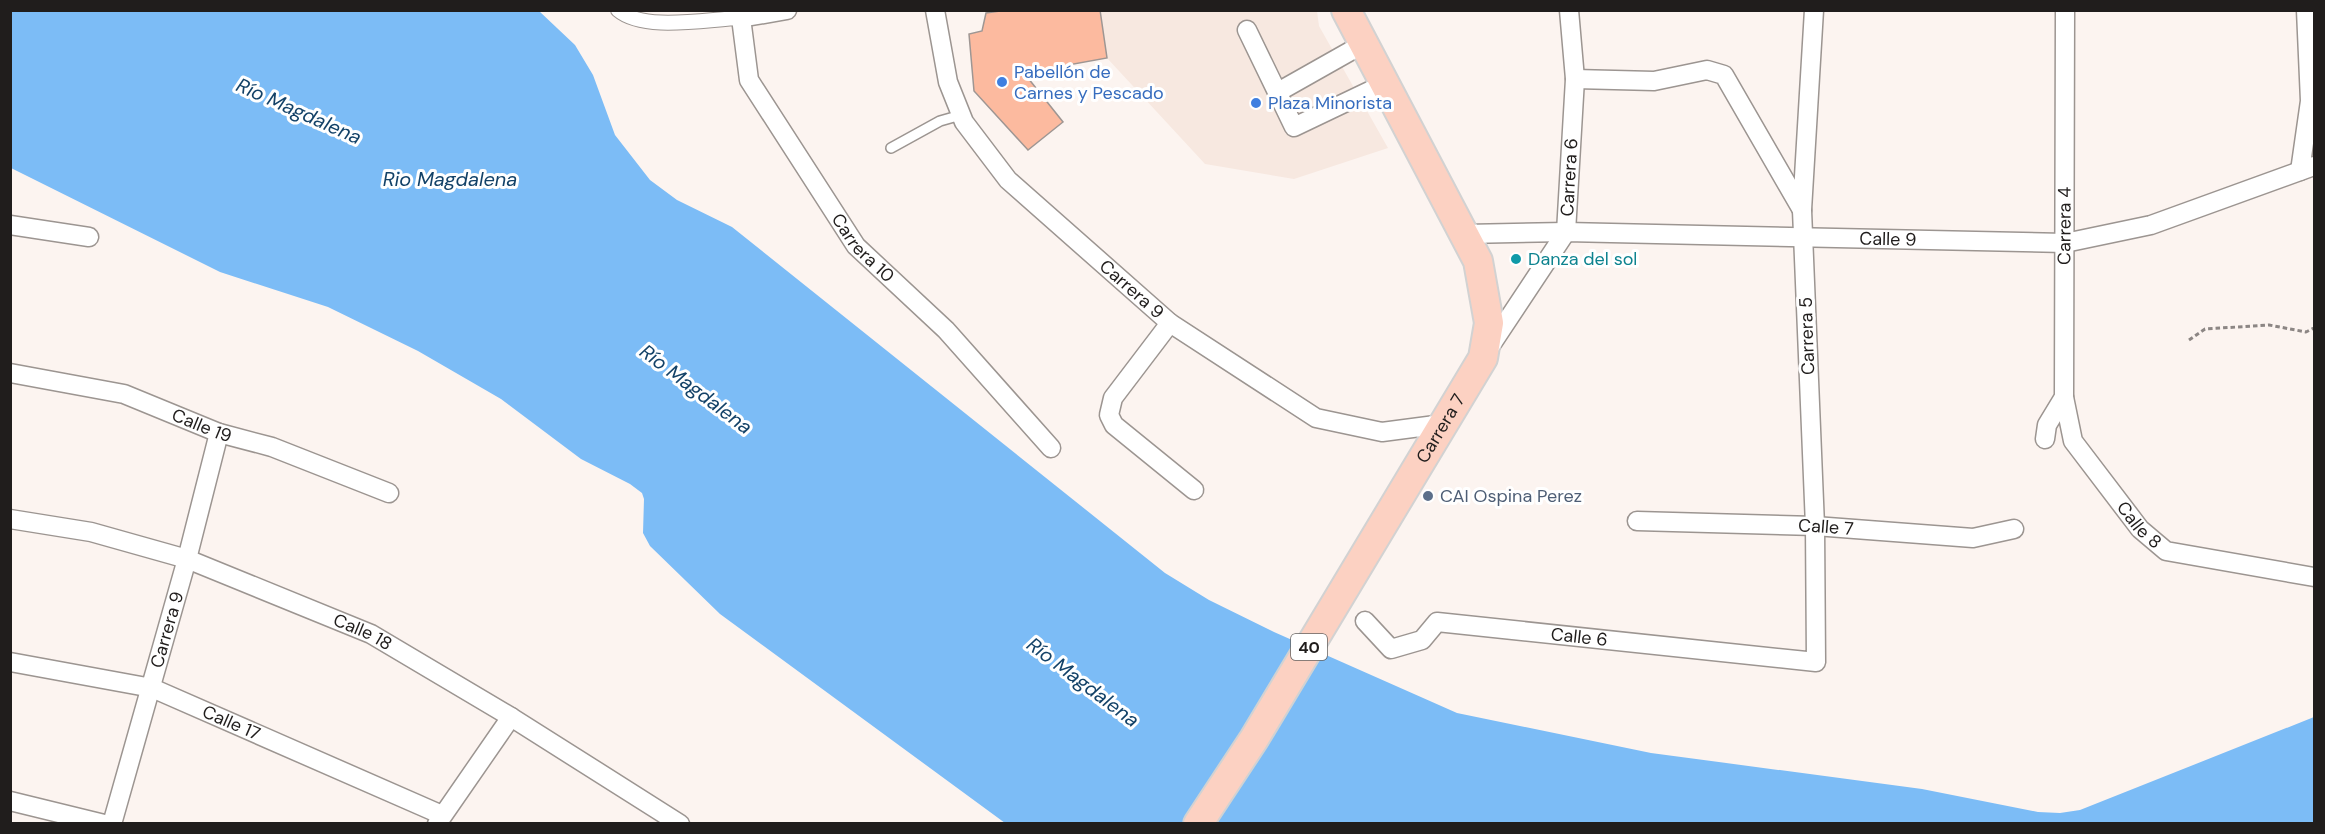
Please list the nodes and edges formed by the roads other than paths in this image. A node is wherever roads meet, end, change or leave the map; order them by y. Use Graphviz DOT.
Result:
graph roads {
  1 [pos="618,10"];
  2 [pos="787,10"];
  3 [pos="934,10"];
  4 [pos="1346,10"];
  5 [pos="1569,10"];
  6 [pos="1814,10"];
  7 [pos="2065,10"];
  8 [pos="2306,10"];
  9 [pos="740,14"];
  10 [pos="1247,30"];
  11 [pos="1363,44"];
  12 [pos="1575,79"];
  13 [pos="1384,84"];
  14 [pos="1278,92"];
  15 [pos="961,115"];
  16 [pos="891,148"];
  17 [pos="2307,168"];
  18 [pos="1802,210"];
  19 [pos="10,225"];
  20 [pos="1566,232"];
  21 [pos="1465,234"];
  22 [pos="1804,236"];
  23 [pos="89,237"];
  24 [pos="2065,243"];
  25 [pos="1170,323"];
  26 [pos="1483,358"];
  27 [pos="10,373"];
  28 [pos="2064,397"];
  29 [pos="1443,424"];
  30 [pos="219,433"];
  31 [pos="2045,439"];
  32 [pos="1051,448"];
  33 [pos="1194,490"];
  34 [pos="389,493"];
  35 [pos="10,519"];
  36 [pos="1638,521"];
  37 [pos="1815,526"];
  38 [pos="2014,529"];
  39 [pos="187,559"];
  40 [pos="2314,577"];
  41 [pos="1365,621"];
  42 [pos="10,662"];
  43 [pos="1816,662"];
  44 [pos="152,688"];
  45 [pos="511,717"];
  46 [pos="10,801"];
  47 [pos="440,819"];
  48 [pos="104,824"];
  49 [pos="112,824"];
  50 [pos="680,824"];
  51 [pos="1198,824"];
  1 -- 9 [label="street"];
  2 -- 9 [label="street"];
  3 -- 15 [label="street, Carrera 9"];
  4 -- 11 [label="main road, Carrera 7 / 40"];
  5 -- 12 [label="street, Carrera 6"];
  6 -- 18 [label="street, Carrera 5"];
  7 -- 24 [label="street, Carrera 4"];
  8 -- 17 [label="street"];
  9 -- 32 [label="street, Carrera 10"];
  10 -- 14 [label="street"];
  11 -- 13 [label="main road, Carrera 7 / 40"];
  11 -- 14 [label="street"];
  12 -- 18 [label="street"];
  12 -- 20 [label="street, Carrera 6"];
  13 -- 14 [label="street"];
  13 -- 21 [label="main road, Carrera 7 / 40"];
  15 -- 16 [label="lane"];
  15 -- 25 [label="street, Carrera 9"];
  17 -- 24 [label="street, Calle 9"];
  18 -- 22 [label="street, Carrera 5"];
  19 -- 23 [label="street"];
  20 -- 21 [label="street, Calle 9"];
  20 -- 22 [label="street, Calle 9"];
  20 -- 26 [label="street, Carrera 6"];
  21 -- 26 [label="main road, Carrera 7 / 40"];
  22 -- 24 [label="street, Calle 9"];
  22 -- 37 [label="street, Carrera 5"];
  24 -- 28 [label="street, Carrera 4"];
  25 -- 29 [label="street, Carrera 9"];
  25 -- 33 [label="street"];
  26 -- 29 [label="main road, Carrera 7 / 40"];
  27 -- 30 [label="street, Calle 19"];
  28 -- 31 [label="street"];
  28 -- 40 [label="street, Calle 8"];
  29 -- 51 [label="main road, Carrera 7 / 40"];
  30 -- 34 [label="street, Calle 19"];
  30 -- 39 [label="street, Carrera 9"];
  35 -- 39 [label="street, Calle 18"];
  36 -- 37 [label="street, Calle 7"];
  37 -- 38 [label="street, Calle 7"];
  37 -- 43 [label="street, Carrera 5"];
  39 -- 44 [label="street, Carrera 9"];
  39 -- 45 [label="street, Calle 18"];
  41 -- 43 [label="street, Calle 6"];
  42 -- 44 [label="street, Calle 17"];
  44 -- 47 [label="street, Calle 17"];
  44 -- 49 [label="street, Carrera 9"];
  45 -- 47 [label="street"];
  45 -- 50 [label="street, Calle 18"];
  46 -- 48 [label="street"];
}
